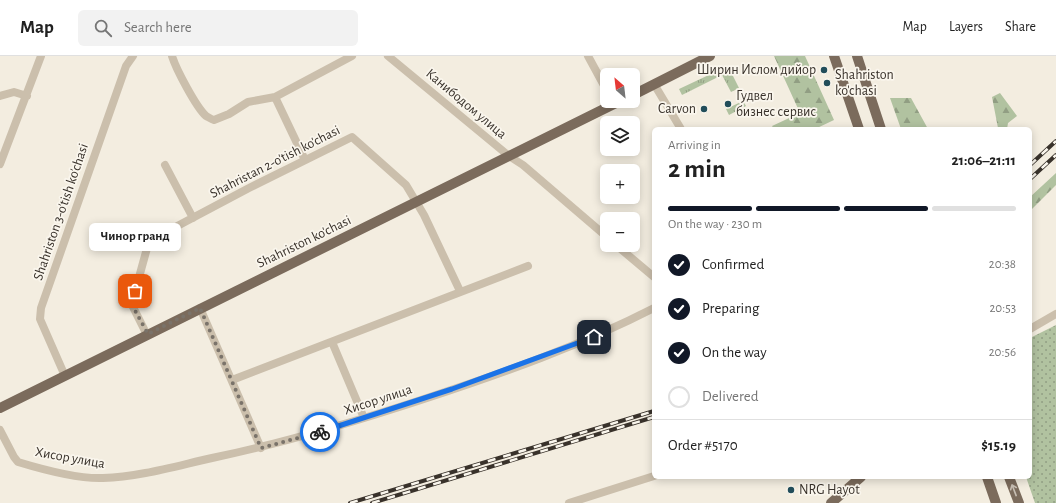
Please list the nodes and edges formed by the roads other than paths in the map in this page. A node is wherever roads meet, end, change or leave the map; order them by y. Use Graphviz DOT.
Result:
graph roads {
  1 [pos="41,56"];
  2 [pos="133,56"];
  3 [pos="172,56"];
  4 [pos="352,56"];
  5 [pos="388,56"];
  6 [pos="588,56"];
  7 [pos="710,56"];
  8 [pos="834,56"];
  9 [pos="857,56"];
  10 [pos="600,78"];
  11 [pos="654,84"];
  12 [pos="640,91"];
  13 [pos="0,96"];
  14 [pos="27,96"];
  15 [pos="275,98"];
  16 [pos="603,108"];
  17 [pos="680,127"];
  18 [pos="859,127"];
  19 [pos="880,127"];
  20 [pos="509,156"];
  21 [pos="306,160"];
  22 [pos="0,164"];
  23 [pos="166,165"];
  24 [pos="417,203"];
  25 [pos="193,218"];
  26 [pos="600,231"];
  27 [pos="624,252"];
  28 [pos="528,266"];
  29 [pos="652,275"];
  30 [pos="460,291"];
  31 [pos="200,308"];
  32 [pos="652,309"];
  33 [pos="1056,314"];
  34 [pos="1032,328"];
  35 [pos="148,334"];
  36 [pos="332,342"];
  37 [pos="65,376"];
  38 [pos="232,380"];
  39 [pos="0,408"];
  40 [pos="364,418"];
  41 [pos="0,430"];
  42 [pos="261,448"];
  43 [pos="652,477"];
  44 [pos="859,479"];
  45 [pos="988,479"];
  46 [pos="1010,479"];
  47 [pos="569,503"];
  48 [pos="831,503"];
  49 [pos="996,503"];
  50 [pos="1019,503"];
  1 -- 14 [label="street"];
  2 -- 37 [label="street, Shahriston 3-o'tish ko'chasi"];
  3 -- 15 [label="street"];
  4 -- 15 [label="street"];
  5 -- 20 [label="street, Канибодом улица"];
  6 -- 10 [label="street"];
  7 -- 11 [label="main road"];
  8 -- 18 [label="main road"];
  9 -- 19 [label="main road"];
  11 -- 12 [label="main road"];
  11 -- 17 [label="street"];
  13 -- 14 [label="street"];
  14 -- 22 [label="street"];
  15 -- 21 [label="street"];
  16 -- 20 [label="main road, Shahriston ko'chasi"];
  20 -- 24 [label="main road, Shahriston ko'chasi"];
  20 -- 26 [label="street, Канибодом улица"];
  21 -- 24 [label="street, Shahristan 2-o'tish ko'chasi"];
  21 -- 25 [label="street, Shahristan 2-o'tish ko'chasi"];
  23 -- 25 [label="street"];
  24 -- 30 [label="street, Shahristan 2-o'tish ko'chasi"];
  24 -- 31 [label="main road, Shahriston ko'chasi"];
  25 -- 35 [label="street, Shahristan 2-o'tish ko'chasi"];
  27 -- 29 [label="street"];
  28 -- 30 [label="street"];
  30 -- 36 [label="street"];
  31 -- 35 [label="main road, Shahriston ko'chasi"];
  31 -- 38 [label="street"];
  32 -- 40 [label="street, Хисор улица"];
  33 -- 34 [label="street"];
  35 -- 37 [label="main road, Shahriston ko'chasi"];
  36 -- 38 [label="street"];
  36 -- 40 [label="street"];
  37 -- 39 [label="main road, Shahriston ko'chasi"];
  38 -- 42 [label="street"];
  40 -- 42 [label="street, Хисор улица"];
  41 -- 42 [label="street, Хисор улица"];
  43 -- 47 [label="street"];
  44 -- 48 [label="main road"];
  45 -- 49 [label="main road"];
  50 -- 46 [label="main road, one-way"];
}
